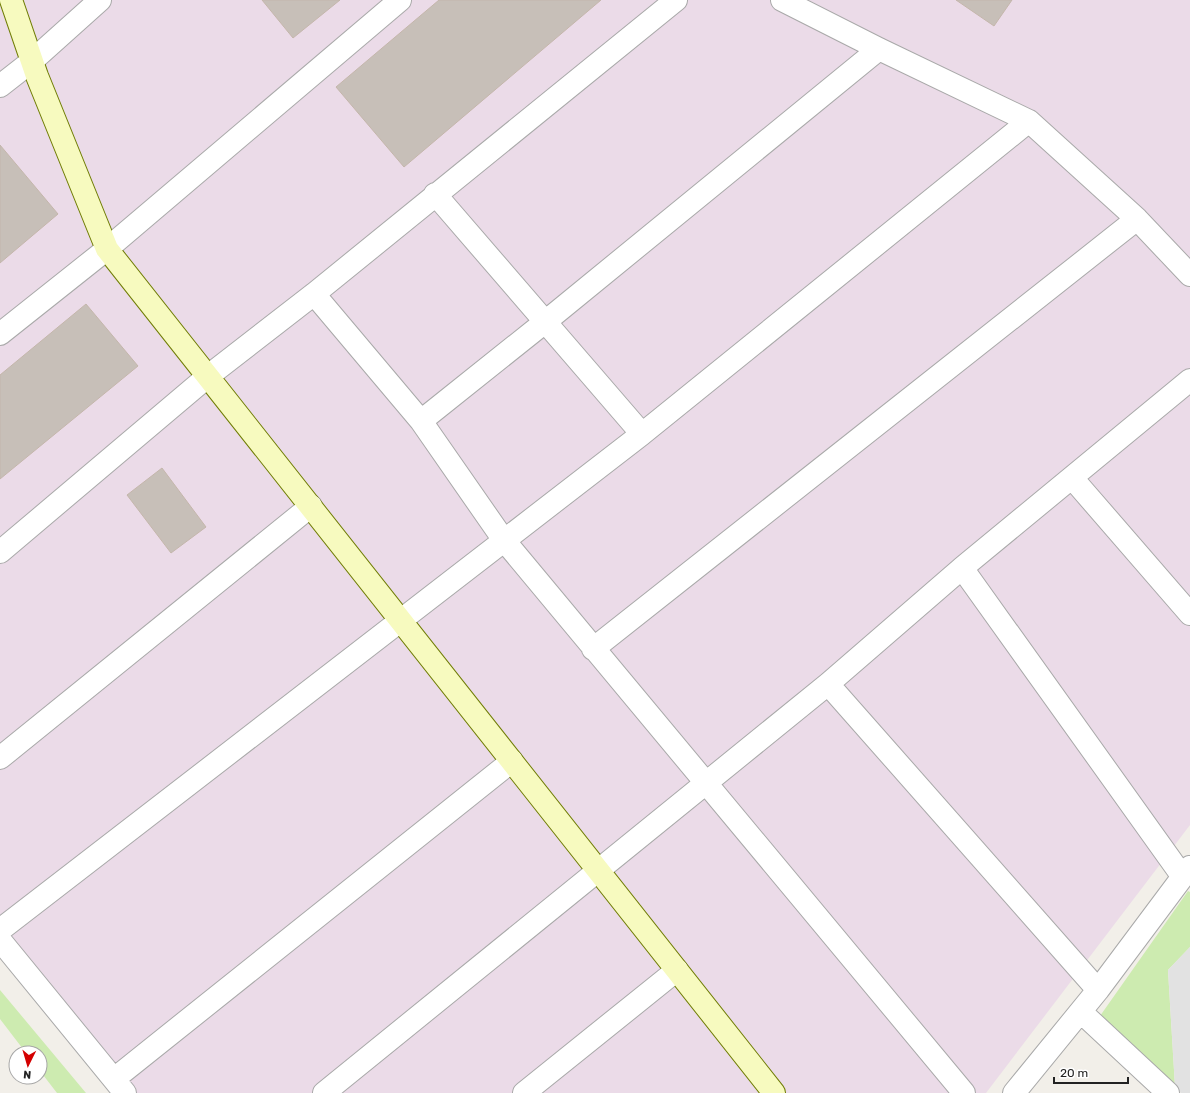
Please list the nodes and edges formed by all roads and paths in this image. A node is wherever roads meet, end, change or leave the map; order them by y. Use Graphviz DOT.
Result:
graph roads {
  1 [pos="11,0"];
  2 [pos="100,0"];
  3 [pos="400,0"];
  4 [pos="676,0"];
  5 [pos="782,0"];
  6 [pos="879,49"];
  7 [pos="32,61"];
  8 [pos="0,86"];
  9 [pos="1030,121"];
  10 [pos="435,194"];
  11 [pos="1137,220"];
  12 [pos="107,249"];
  13 [pos="1190,275"];
  14 [pos="314,294"];
  15 [pos="546,322"];
  16 [pos="0,334"];
  17 [pos="207,377"];
  18 [pos="1190,380"];
  19 [pos="421,421"];
  20 [pos="642,434"];
  21 [pos="1072,479"];
  22 [pos="311,506"];
  23 [pos="503,540"];
  24 [pos="0,552"];
  25 [pos="962,568"];
  26 [pos="1190,614"];
  27 [pos="401,620"];
  28 [pos="593,648"];
  29 [pos="828,684"];
  30 [pos="0,758"];
  31 [pos="512,761"];
  32 [pos="705,783"];
  33 [pos="598,870"];
  34 [pos="1187,872"];
  35 [pos="0,930"];
  36 [pos="0,940"];
  37 [pos="677,970"];
  38 [pos="1098,990"];
  39 [pos="1081,1012"];
  40 [pos="119,1086"];
  41 [pos="324,1093"];
  42 [pos="524,1093"];
  43 [pos="774,1093"];
  44 [pos="964,1093"];
  45 [pos="1014,1093"];
  46 [pos="1168,1093"];
  1 -- 7 [label="street"];
  2 -- 7 [label="street"];
  3 -- 12 [label="street"];
  4 -- 10 [label="street"];
  5 -- 6 [label="street"];
  6 -- 9 [label="street"];
  6 -- 15 [label="street"];
  7 -- 8 [label="street"];
  7 -- 12 [label="street"];
  9 -- 11 [label="street"];
  9 -- 20 [label="street"];
  10 -- 14 [label="street"];
  10 -- 15 [label="street"];
  11 -- 13 [label="street"];
  11 -- 28 [label="street"];
  12 -- 16 [label="street"];
  12 -- 17 [label="street"];
  14 -- 17 [label="street"];
  14 -- 19 [label="street"];
  15 -- 19 [label="street"];
  15 -- 20 [label="street"];
  17 -- 22 [label="street"];
  17 -- 24 [label="street"];
  18 -- 21 [label="street"];
  19 -- 23 [label="street"];
  20 -- 23 [label="street"];
  21 -- 25 [label="street"];
  21 -- 26 [label="street"];
  22 -- 27 [label="street"];
  22 -- 30 [label="street"];
  23 -- 27 [label="street"];
  23 -- 28 [label="street"];
  25 -- 29 [label="street"];
  25 -- 34 [label="street"];
  27 -- 31 [label="street"];
  27 -- 35 [label="street"];
  28 -- 32 [label="street"];
  29 -- 32 [label="street"];
  29 -- 38 [label="street"];
  31 -- 33 [label="street"];
  31 -- 40 [label="street"];
  32 -- 33 [label="street"];
  32 -- 44 [label="street"];
  33 -- 37 [label="street"];
  33 -- 41 [label="street"];
  34 -- 38 [label="street"];
  36 -- 40 [label="street"];
  37 -- 42 [label="street"];
  37 -- 43 [label="street"];
  38 -- 39 [label="street"];
  39 -- 45 [label="street"];
  39 -- 46 [label="street"];
}
